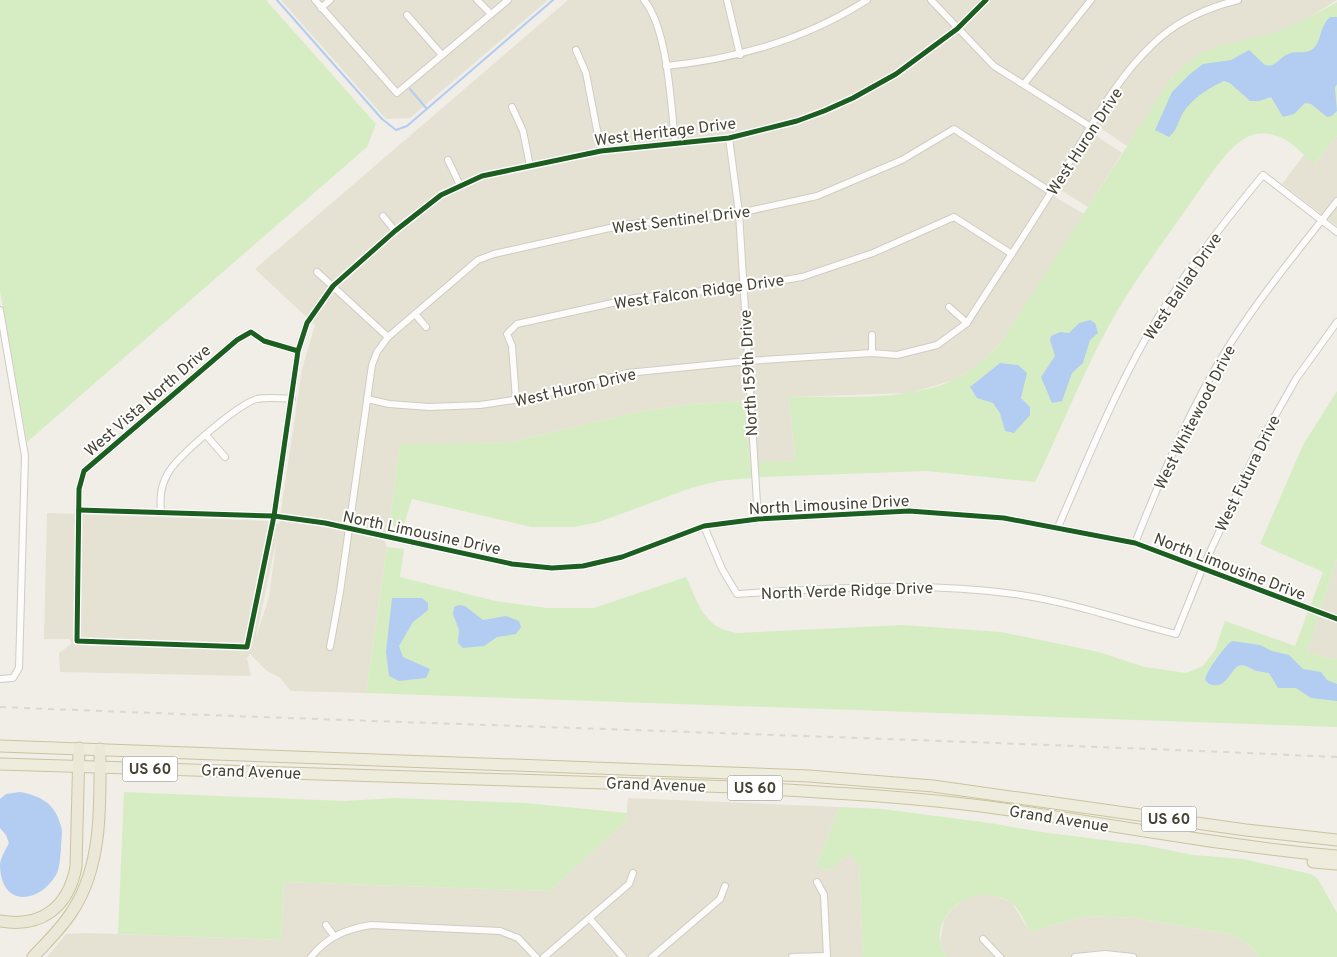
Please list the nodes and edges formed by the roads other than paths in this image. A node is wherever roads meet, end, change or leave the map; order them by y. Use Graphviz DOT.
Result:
graph roads {
  1 [pos="315,0"];
  2 [pos="330,0"];
  3 [pos="477,0"];
  4 [pos="508,0"];
  5 [pos="644,0"];
  6 [pos="727,0"];
  7 [pos="866,0"];
  8 [pos="931,0"];
  9 [pos="986,0"];
  10 [pos="1092,0"];
  11 [pos="1238,0"];
  12 [pos="321,8"];
  13 [pos="491,14"];
  14 [pos="407,16"];
  15 [pos="957,29"];
  16 [pos="576,50"];
  17 [pos="442,55"];
  18 [pos="740,55"];
  19 [pos="666,66"];
  20 [pos="1024,84"];
  21 [pos="512,106"];
  22 [pos="1091,127"];
  23 [pos="729,138"];
  24 [pos="676,143"];
  25 [pos="601,151"];
  26 [pos="448,160"];
  27 [pos="530,166"];
  28 [pos="460,185"];
  29 [pos="1052,192"];
  30 [pos="1337,201"];
  31 [pos="739,213"];
  32 [pos="382,216"];
  33 [pos="1322,220"];
  34 [pos="395,230"];
  35 [pos="1337,232"];
  36 [pos="1012,254"];
  37 [pos="317,272"];
  38 [pos="333,286"];
  39 [pos="743,287"];
  40 [pos="949,307"];
  41 [pos="0,310"];
  42 [pos="416,314"];
  43 [pos="1337,322"];
  44 [pos="967,323"];
  45 [pos="426,327"];
  46 [pos="872,335"];
  47 [pos="388,337"];
  48 [pos="298,351"];
  49 [pos="872,354"];
  50 [pos="748,360"];
  51 [pos="292,399"];
  52 [pos="367,399"];
  53 [pos="516,400"];
  54 [pos="206,436"];
  55 [pos="225,457"];
  56 [pos="79,510"];
  57 [pos="161,512"];
  58 [pos="274,516"];
  59 [pos="758,519"];
  60 [pos="704,526"];
  61 [pos="1058,527"];
  62 [pos="349,528"];
  63 [pos="1135,543"];
  64 [pos="1203,567"];
  65 [pos="1337,619"];
  66 [pos="1176,634"];
  67 [pos="247,647"];
  68 [pos="330,647"];
  69 [pos="0,679"];
  70 [pos="0,746"];
  71 [pos="78,748"];
  72 [pos="100,749"];
  73 [pos="0,764"];
  74 [pos="78,767"];
  75 [pos="100,768"];
  76 [pos="1337,840"];
  77 [pos="1257,848"];
  78 [pos="1337,856"];
  79 [pos="1337,864"];
  80 [pos="633,873"];
  81 [pos="817,882"];
  82 [pos="725,886"];
  83 [pos="590,919"];
  84 [pos="0,921"];
  85 [pos="326,925"];
  86 [pos="334,936"];
  87 [pos="983,939"];
  88 [pos="827,956"];
  89 [pos="33,957"];
  90 [pos="311,957"];
  91 [pos="536,957"];
  92 [pos="544,957"];
  93 [pos="623,957"];
  94 [pos="652,957"];
  95 [pos="792,957"];
  96 [pos="1000,957"];
  97 [pos="1075,957"];
  98 [pos="1133,957"];
  1 -- 12 [label="street"];
  2 -- 12 [label="street"];
  3 -- 13 [label="street"];
  4 -- 13 [label="street"];
  5 -- 19 [label="street"];
  6 -- 18 [label="street"];
  7 -- 18 [label="street"];
  8 -- 15 [label="street"];
  9 -- 15 [label="street, West Heritage Drive"];
  10 -- 20 [label="street"];
  11 -- 22 [label="street, West Huron Drive"];
  12 -- 17 [label="street"];
  13 -- 17 [label="street"];
  14 -- 17 [label="street"];
  15 -- 20 [label="street"];
  15 -- 23 [label="street, West Heritage Drive"];
  16 -- 25 [label="street"];
  18 -- 19 [label="street"];
  19 -- 24 [label="street"];
  20 -- 22 [label="street"];
  21 -- 27 [label="street"];
  22 -- 29 [label="street, West Huron Drive"];
  23 -- 24 [label="street, West Heritage Drive"];
  23 -- 31 [label="street, North 159th Drive"];
  24 -- 25 [label="street, West Heritage Drive"];
  25 -- 27 [label="street, West Heritage Drive"];
  26 -- 28 [label="street"];
  27 -- 28 [label="street, West Heritage Drive"];
  28 -- 34 [label="street, West Heritage Drive"];
  29 -- 31 [label="street, West Sentinel Drive"];
  29 -- 36 [label="street, West Huron Drive"];
  30 -- 33 [label="street, West Whitewood Drive"];
  31 -- 39 [label="street, North 159th Drive"];
  31 -- 42 [label="street, West Sentinel Drive"];
  32 -- 34 [label="street"];
  33 -- 35 [label="street"];
  33 -- 61 [label="street, West Ballad Drive"];
  33 -- 63 [label="street, West Whitewood Drive"];
  34 -- 38 [label="street, West Heritage Drive"];
  36 -- 39 [label="street, West Falcon Ridge Drive"];
  36 -- 44 [label="street, West Huron Drive"];
  37 -- 38 [label="street"];
  38 -- 47 [label="street"];
  38 -- 48 [label="street, West Heritage Drive"];
  39 -- 50 [label="street, North 159th Drive"];
  39 -- 53 [label="street, West Falcon Ridge Drive"];
  40 -- 44 [label="street"];
  41 -- 69 [label="street"];
  42 -- 45 [label="street"];
  42 -- 47 [label="street, West Sentinel Drive"];
  43 -- 64 [label="street, West Futura Drive"];
  44 -- 49 [label="street, West Huron Drive"];
  46 -- 49 [label="street"];
  47 -- 52 [label="street, West Sentinel Drive"];
  48 -- 51 [label="street, West Heritage Drive"];
  48 -- 56 [label="street, West Vista North Drive"];
  49 -- 50 [label="street, West Huron Drive"];
  50 -- 53 [label="street, West Huron Drive"];
  50 -- 59 [label="street, North 159th Drive"];
  51 -- 54 [label="street"];
  51 -- 58 [label="street, West Heritage Drive"];
  52 -- 53 [label="street, West Huron Drive"];
  52 -- 62 [label="street, West Sentinel Drive"];
  54 -- 55 [label="street"];
  54 -- 57 [label="street"];
  56 -- 57 [label="street, North Limousine Drive"];
  56 -- 67 [label="street, West Vista North Drive"];
  57 -- 58 [label="street, North Limousine Drive"];
  58 -- 62 [label="street, North Limousine Drive"];
  58 -- 67 [label="street, West Heritage Drive"];
  59 -- 60 [label="street, North Limousine Drive"];
  59 -- 61 [label="street, North Limousine Drive"];
  60 -- 62 [label="street, North Limousine Drive"];
  60 -- 66 [label="street, North Verde Ridge Drive"];
  61 -- 63 [label="street, North Limousine Drive"];
  62 -- 68 [label="street, West Sentinel Drive"];
  63 -- 64 [label="street, North Limousine Drive"];
  64 -- 65 [label="street, North Limousine Drive"];
  64 -- 66 [label="street, West Futura Drive"];
  70 -- 71 [label="highway, Grand Avenue / US 60"];
  71 -- 72 [label="highway, Grand Avenue / US 60"];
  71 -- 74 [label="highway"];
  72 -- 75 [label="highway"];
  72 -- 76 [label="highway, Grand Avenue / US 60"];
  73 -- 74 [label="highway, Grand Avenue / US 60"];
  74 -- 75 [label="highway, Grand Avenue / US 60"];
  74 -- 84 [label="highway"];
  75 -- 77 [label="highway, Grand Avenue / US 60"];
  75 -- 89 [label="highway"];
  77 -- 78 [label="highway, Grand Avenue / US 60"];
  77 -- 79 [label="highway"];
  80 -- 83 [label="street"];
  81 -- 88 [label="street"];
  82 -- 94 [label="street"];
  83 -- 92 [label="street"];
  83 -- 93 [label="street"];
  85 -- 86 [label="street"];
  86 -- 90 [label="street"];
  86 -- 91 [label="street"];
  87 -- 96 [label="street"];
  88 -- 95 [label="street"];
  97 -- 98 [label="street"];
}
